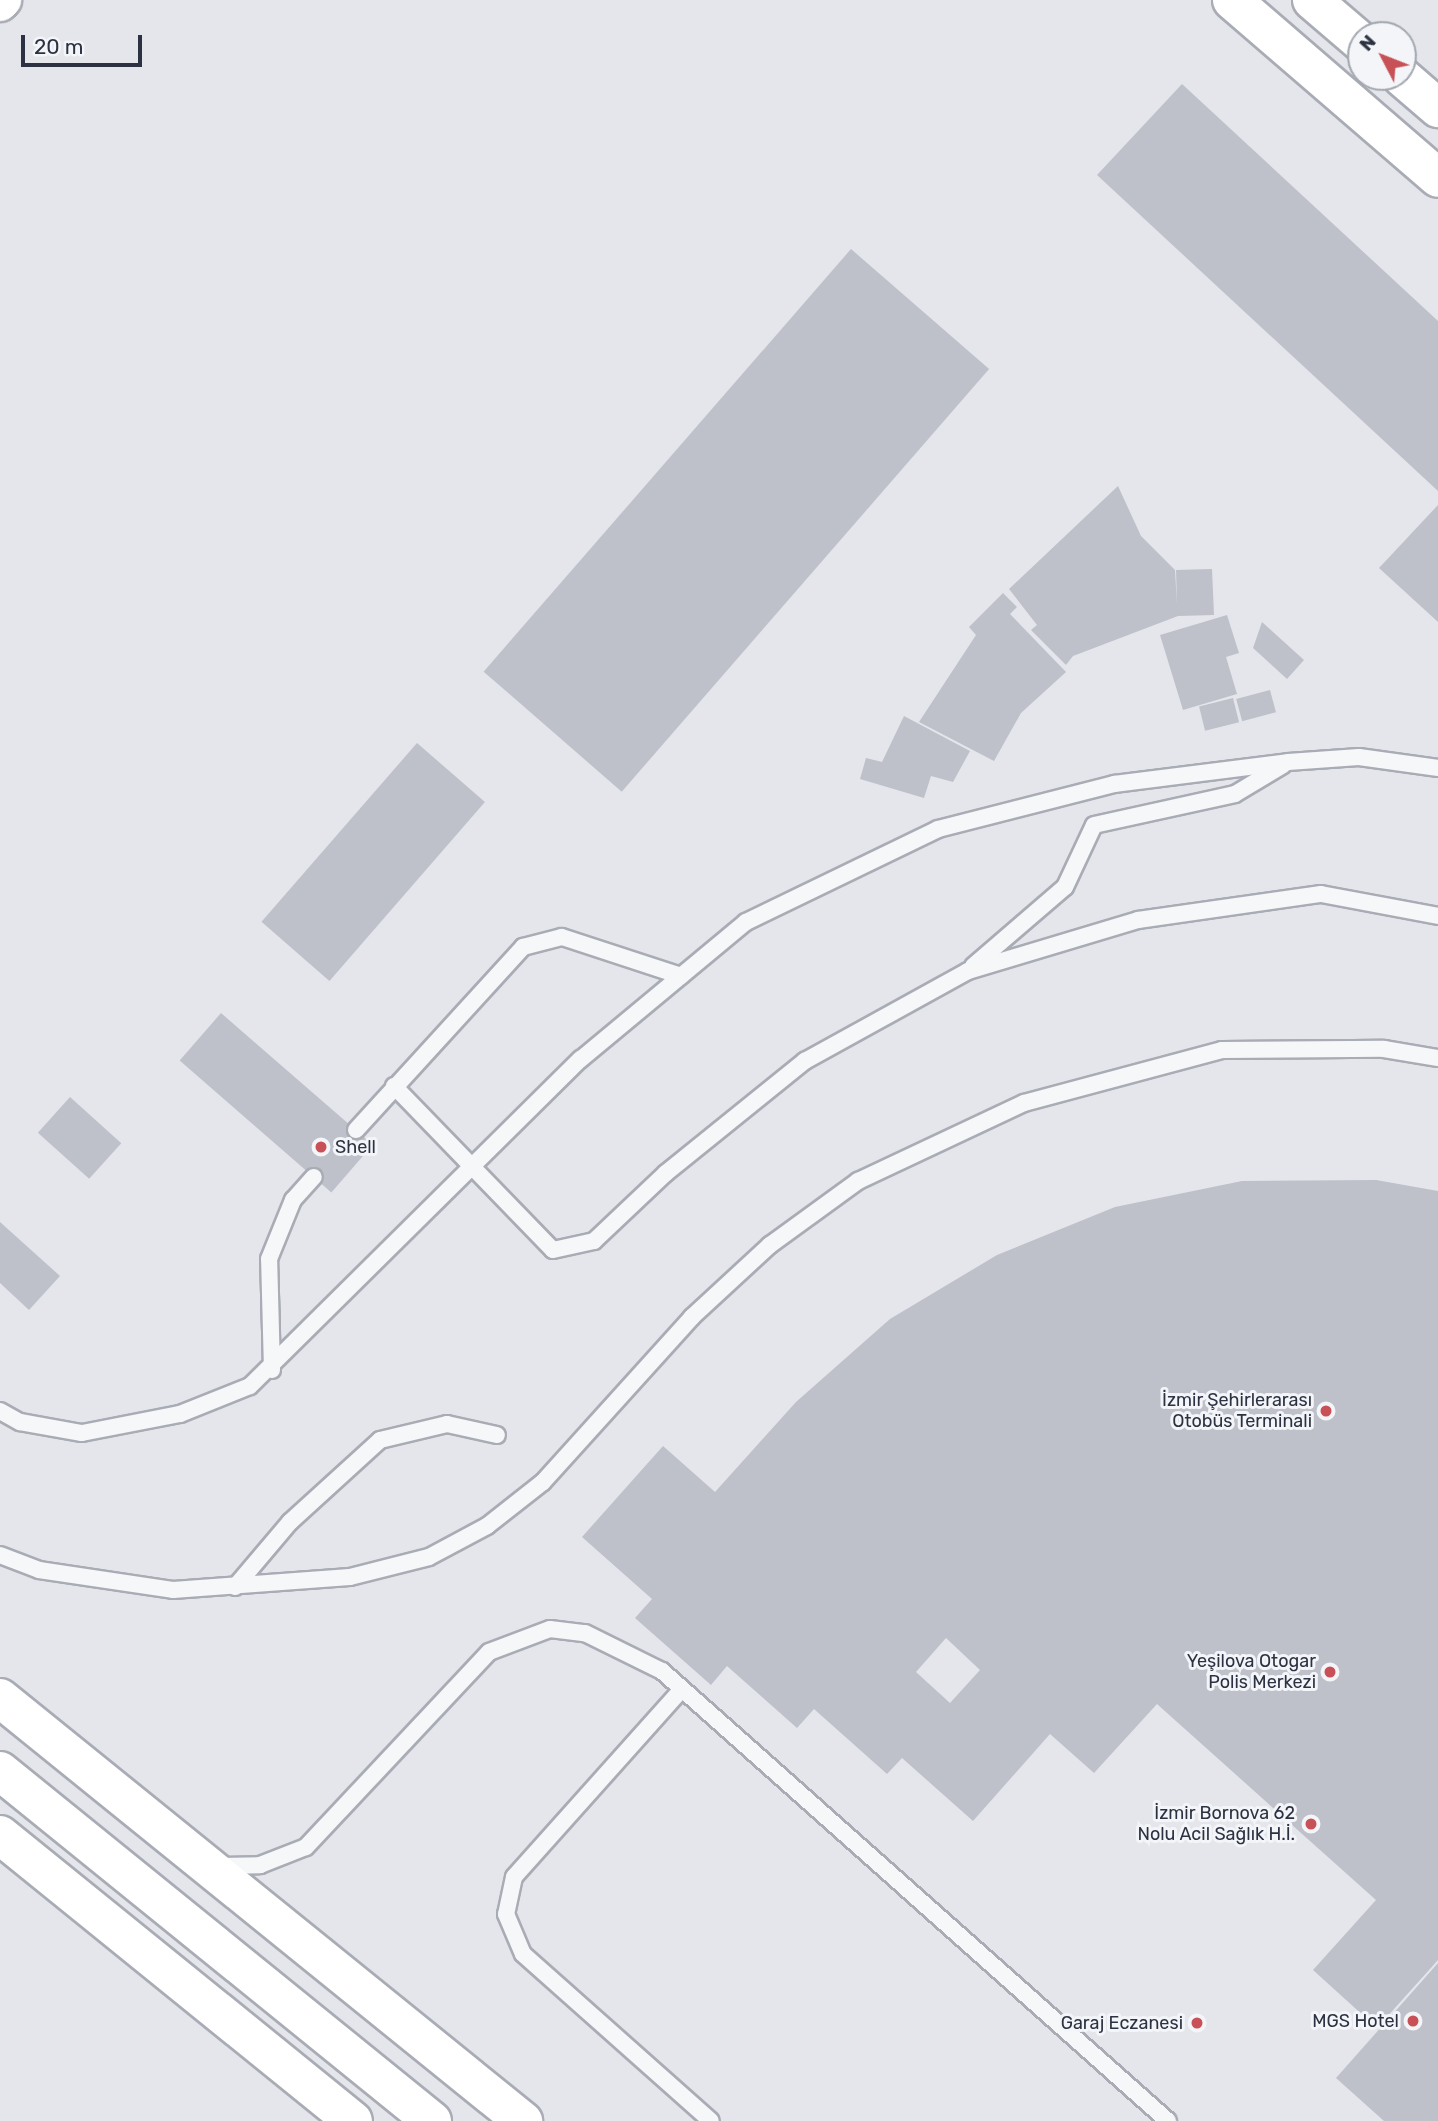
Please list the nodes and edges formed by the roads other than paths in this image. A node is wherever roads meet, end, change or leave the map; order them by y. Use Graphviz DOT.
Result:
graph roads {
  1 [pos="1232,0"];
  2 [pos="1312,0"];
  3 [pos="1347,30"];
  4 [pos="1417,90"];
  5 [pos="1438,108"];
  6 [pos="1438,178"];
  7 [pos="1288,762"];
  8 [pos="1438,768"];
  9 [pos="1438,916"];
  10 [pos="968,971"];
  11 [pos="681,975"];
  12 [pos="1438,1058"];
  13 [pos="394,1086"];
  14 [pos="355,1130"];
  15 [pos="470,1167"];
  16 [pos="314,1177"];
  17 [pos="272,1370"];
  18 [pos="0,1411"];
  19 [pos="497,1435"];
  20 [pos="0,1555"];
  21 [pos="235,1587"];
  22 [pos="682,1689"];
  23 [pos="0,1698"];
  24 [pos="0,1771"];
  25 [pos="0,1835"];
  26 [pos="207,1865"];
  27 [pos="0,1870"];
  28 [pos="312,2121"];
  29 [pos="352,2121"];
  30 [pos="432,2121"];
  31 [pos="523,2121"];
  32 [pos="711,2121"];
  33 [pos="1168,2121"];
  1 -- 6 [label="main road"];
  2 -- 3 [label="main road"];
  4 -- 5 [label="main road"];
  7 -- 8 [label="lane"];
  7 -- 10 [label="lane"];
  7 -- 11 [label="lane"];
  9 -- 10 [label="lane"];
  10 -- 15 [label="lane"];
  11 -- 13 [label="lane"];
  11 -- 15 [label="lane"];
  12 -- 21 [label="lane"];
  13 -- 14 [label="lane"];
  13 -- 15 [label="lane"];
  15 -- 17 [label="lane"];
  16 -- 17 [label="lane"];
  17 -- 18 [label="lane"];
  19 -- 21 [label="lane"];
  20 -- 21 [label="lane"];
  22 -- 26 [label="lane"];
  22 -- 32 [label="lane"];
  22 -- 33 [label="lane"];
  23 -- 26 [label="main road"];
  24 -- 30 [label="main road"];
  25 -- 29 [label="main road"];
  26 -- 31 [label="main road"];
  27 -- 28 [label="main road"];
}
